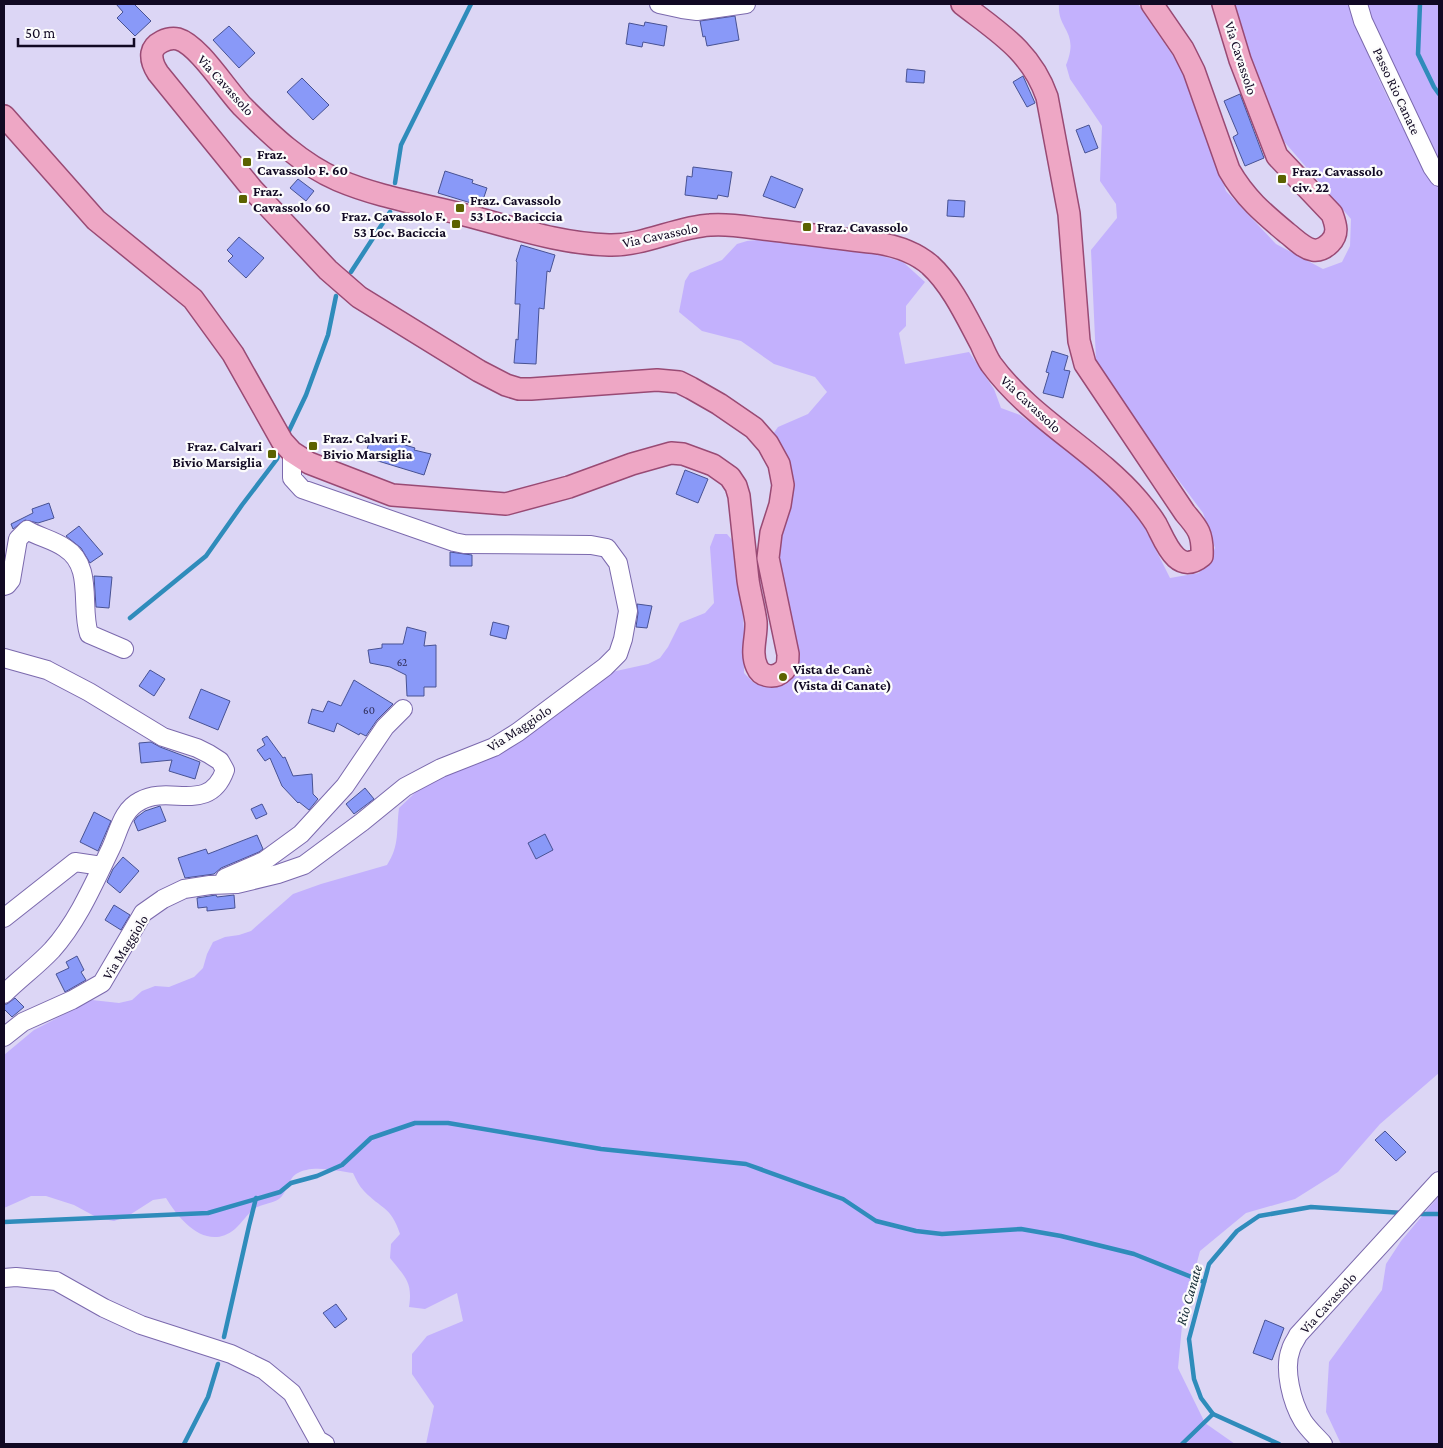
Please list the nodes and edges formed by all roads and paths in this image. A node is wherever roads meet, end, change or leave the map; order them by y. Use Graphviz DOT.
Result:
graph roads {
  1 [pos="659,4"];
  2 [pos="746,4"];
  3 [pos="962,4"];
  4 [pos="1152,4"];
  5 [pos="1223,4"];
  6 [pos="1358,4"];
  7 [pos="4,116"];
  8 [pos="1439,177"];
  9 [pos="288,448"];
  10 [pos="4,586"];
  11 [pos="124,649"];
  12 [pos="4,658"];
  13 [pos="403,709"];
  14 [pos="102,866"];
  15 [pos="210,885"];
  16 [pos="4,918"];
  17 [pos="4,994"];
  18 [pos="4,1037"];
  19 [pos="1434,1186"];
  20 [pos="4,1278"];
  21 [pos="324,1444"];
  22 [pos="1323,1444"];
  1 -- 2 [label="street"];
  3 -- 9 [label="main road, Via Cavassolo"];
  4 -- 5 [label="main road, Via Cavassolo"];
  6 -- 8 [label="street, Passo Rio Canate"];
  7 -- 9 [label="main road"];
  9 -- 15 [label="street, Via Maggiolo"];
  10 -- 11 [label="street"];
  12 -- 14 [label="street"];
  13 -- 15 [label="street"];
  14 -- 16 [label="street"];
  14 -- 17 [label="street"];
  15 -- 18 [label="street, Via Maggiolo"];
  19 -- 22 [label="street, Via Cavassolo"];
  20 -- 21 [label="street"];
}
